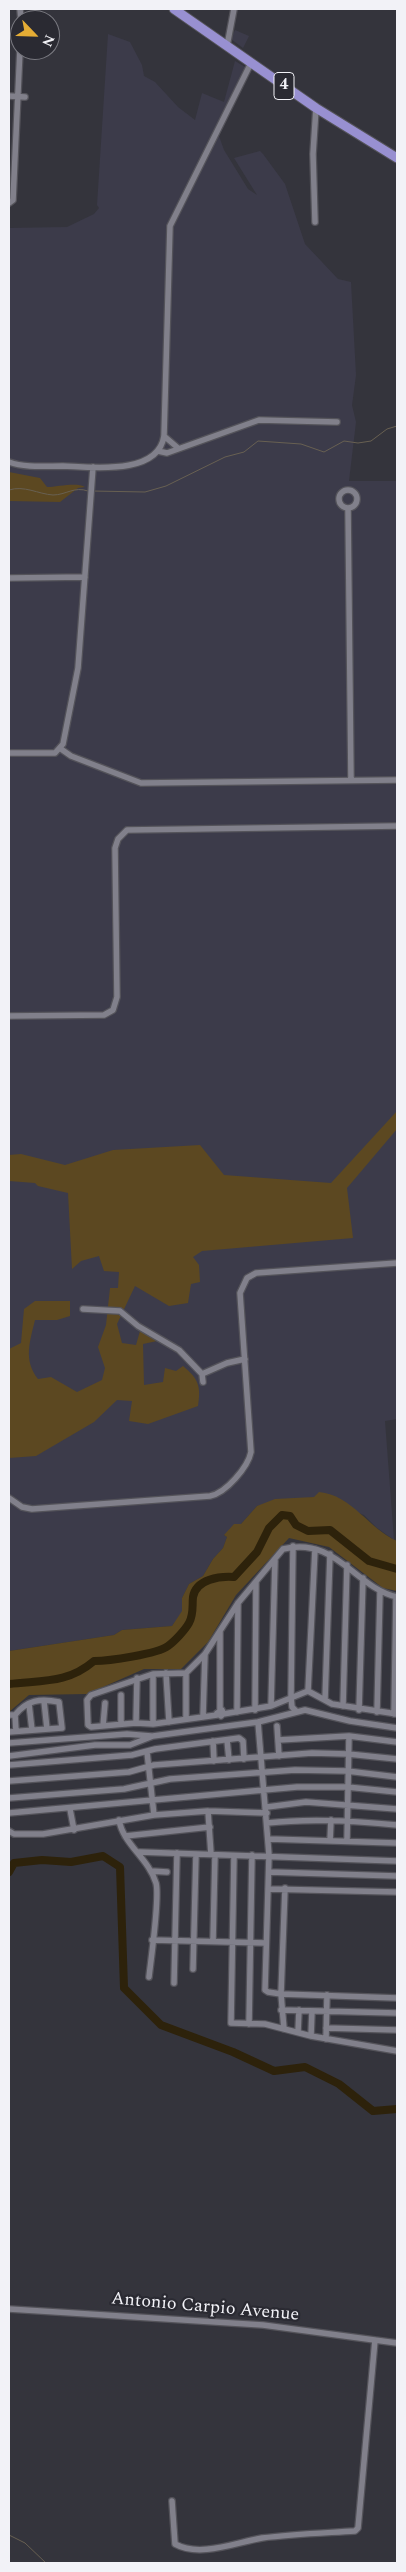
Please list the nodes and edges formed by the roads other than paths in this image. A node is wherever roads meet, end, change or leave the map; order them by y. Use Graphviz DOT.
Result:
graph roads {
  1 [pos="174,9"];
  2 [pos="234,9"];
  3 [pos="227,46"];
  4 [pos="20,60"];
  5 [pos="251,63"];
  6 [pos="9,96"];
  7 [pos="18,97"];
  8 [pos="25,97"];
  9 [pos="316,108"];
  10 [pos="397,158"];
  11 [pos="9,203"];
  12 [pos="314,222"];
  13 [pos="337,422"];
  14 [pos="164,436"];
  15 [pos="178,448"];
  16 [pos="158,451"];
  17 [pos="9,462"];
  18 [pos="93,467"];
  19 [pos="348,508"];
  20 [pos="85,577"];
  21 [pos="9,578"];
  22 [pos="61,749"];
  23 [pos="9,753"];
  24 [pos="351,780"];
  25 [pos="397,780"];
  26 [pos="397,826"];
  27 [pos="9,1016"];
  28 [pos="397,1263"];
  29 [pos="83,1309"];
  30 [pos="244,1359"];
  31 [pos="202,1374"];
  32 [pos="204,1382"];
  33 [pos="9,1498"];
  34 [pos="293,1546"];
  35 [pos="315,1549"];
  36 [pos="330,1554"];
  37 [pos="274,1560"];
  38 [pos="347,1564"];
  39 [pos="363,1578"];
  40 [pos="256,1582"];
  41 [pos="380,1592"];
  42 [pos="397,1597"];
  43 [pos="238,1603"];
  44 [pos="220,1631"];
  45 [pos="205,1654"];
  46 [pos="166,1673"];
  47 [pos="186,1673"];
  48 [pos="153,1674"];
  49 [pos="136,1678"];
  50 [pos="308,1691"];
  51 [pos="120,1695"];
  52 [pos="291,1697"];
  53 [pos="325,1700"];
  54 [pos="44,1701"];
  55 [pos="105,1703"];
  56 [pos="29,1704"];
  57 [pos="271,1706"];
  58 [pos="343,1706"];
  59 [pos="254,1710"];
  60 [pos="359,1710"];
  61 [pos="296,1711"];
  62 [pos="237,1712"];
  63 [pos="377,1712"];
  64 [pos="220,1713"];
  65 [pos="396,1714"];
  66 [pos="12,1715"];
  67 [pos="203,1716"];
  68 [pos="186,1719"];
  69 [pos="169,1722"];
  70 [pos="258,1722"];
  71 [pos="136,1723"];
  72 [pos="121,1724"];
  73 [pos="153,1724"];
  74 [pos="104,1726"];
  75 [pos="277,1726"];
  76 [pos="397,1728"];
  77 [pos="47,1729"];
  78 [pos="32,1730"];
  79 [pos="16,1731"];
  80 [pos="9,1732"];
  81 [pos="153,1736"];
  82 [pos="349,1736"];
  83 [pos="227,1740"];
  84 [pos="278,1740"];
  85 [pos="212,1741"];
  86 [pos="397,1742"];
  87 [pos="9,1744"];
  88 [pos="147,1752"];
  89 [pos="348,1754"];
  90 [pos="9,1756"];
  91 [pos="279,1756"];
  92 [pos="261,1758"];
  93 [pos="244,1759"];
  94 [pos="397,1759"];
  95 [pos="229,1760"];
  96 [pos="214,1761"];
  97 [pos="9,1764"];
  98 [pos="149,1767"];
  99 [pos="347,1771"];
  100 [pos="261,1773"];
  101 [pos="397,1777"];
  102 [pos="9,1781"];
  103 [pos="150,1784"];
  104 [pos="347,1787"];
  105 [pos="264,1791"];
  106 [pos="397,1792"];
  107 [pos="9,1798"];
  108 [pos="151,1799"];
  109 [pos="347,1804"];
  110 [pos="397,1808"];
  111 [pos="70,1809"];
  112 [pos="267,1810"];
  113 [pos="208,1811"];
  114 [pos="9,1813"];
  115 [pos="154,1815"];
  116 [pos="119,1820"];
  117 [pos="331,1820"];
  118 [pos="347,1820"];
  119 [pos="267,1823"];
  120 [pos="397,1825"];
  121 [pos="210,1827"];
  122 [pos="74,1830"];
  123 [pos="9,1831"];
  124 [pos="125,1836"];
  125 [pos="269,1839"];
  126 [pos="330,1841"];
  127 [pos="347,1841"];
  128 [pos="397,1843"];
  129 [pos="139,1852"];
  130 [pos="177,1853"];
  131 [pos="196,1854"];
  132 [pos="213,1854"];
  133 [pos="252,1855"];
  134 [pos="269,1855"];
  135 [pos="234,1856"];
  136 [pos="397,1861"];
  137 [pos="151,1871"];
  138 [pos="167,1872"];
  139 [pos="269,1872"];
  140 [pos="397,1876"];
  141 [pos="284,1888"];
  142 [pos="268,1889"];
  143 [pos="397,1892"];
  144 [pos="152,1940"];
  145 [pos="175,1940"];
  146 [pos="194,1941"];
  147 [pos="213,1941"];
  148 [pos="232,1942"];
  149 [pos="251,1942"];
  150 [pos="266,1943"];
  151 [pos="193,1969"];
  152 [pos="149,1977"];
  153 [pos="174,1983"];
  154 [pos="281,1994"];
  155 [pos="327,1995"];
  156 [pos="397,1998"];
  157 [pos="281,2010"];
  158 [pos="299,2010"];
  159 [pos="326,2010"];
  160 [pos="312,2011"];
  161 [pos="397,2013"];
  162 [pos="249,2024"];
  163 [pos="326,2028"];
  164 [pos="284,2029"];
  165 [pos="397,2030"];
  166 [pos="298,2032"];
  167 [pos="311,2036"];
  168 [pos="326,2039"];
  169 [pos="397,2051"];
  170 [pos="9,2309"];
  171 [pos="375,2340"];
  172 [pos="397,2344"];
  173 [pos="172,2502"];
  1 -- 3 [label="highway, 4"];
  2 -- 3 [label="street"];
  3 -- 5 [label="highway, 4"];
  4 -- 7 [label="street"];
  5 -- 9 [label="highway, 4"];
  5 -- 14 [label="street"];
  6 -- 7 [label="street"];
  7 -- 8 [label="street"];
  7 -- 11 [label="street"];
  9 -- 10 [label="highway, 4"];
  9 -- 12 [label="street"];
  13 -- 15 [label="street"];
  14 -- 15 [label="street"];
  14 -- 16 [label="street"];
  15 -- 16 [label="street"];
  16 -- 18 [label="street"];
  17 -- 18 [label="street"];
  18 -- 20 [label="street"];
  19 -- 24 [label="street"];
  20 -- 21 [label="street"];
  20 -- 22 [label="street"];
  22 -- 23 [label="street"];
  22 -- 24 [label="street"];
  24 -- 25 [label="street"];
  26 -- 27 [label="street"];
  28 -- 30 [label="street"];
  29 -- 31 [label="street"];
  30 -- 31 [label="street"];
  30 -- 33 [label="street"];
  31 -- 32 [label="street"];
  34 -- 35 [label="street"];
  34 -- 37 [label="street"];
  34 -- 52 [label="street"];
  35 -- 36 [label="street"];
  35 -- 50 [label="street"];
  36 -- 38 [label="street"];
  36 -- 53 [label="street"];
  37 -- 40 [label="street"];
  37 -- 57 [label="street"];
  38 -- 39 [label="street"];
  38 -- 58 [label="street"];
  39 -- 41 [label="street"];
  39 -- 60 [label="street"];
  40 -- 43 [label="street"];
  40 -- 59 [label="street"];
  41 -- 42 [label="street"];
  41 -- 63 [label="street"];
  42 -- 65 [label="street"];
  43 -- 44 [label="street"];
  43 -- 62 [label="street"];
  44 -- 45 [label="street"];
  44 -- 64 [label="street"];
  45 -- 47 [label="street"];
  45 -- 67 [label="street"];
  46 -- 47 [label="street"];
  46 -- 48 [label="street"];
  46 -- 69 [label="street"];
  47 -- 68 [label="street"];
  48 -- 49 [label="street"];
  48 -- 73 [label="street"];
  49 -- 71 [label="street"];
  49 -- 74 [label="street"];
  50 -- 52 [label="street"];
  50 -- 53 [label="street"];
  51 -- 72 [label="street"];
  52 -- 57 [label="street"];
  52 -- 61 [label="street"];
  53 -- 58 [label="street"];
  54 -- 66 [label="street"];
  54 -- 77 [label="street"];
  54 -- 77 [label="street"];
  55 -- 74 [label="street"];
  56 -- 78 [label="street"];
  57 -- 59 [label="street"];
  58 -- 60 [label="street"];
  59 -- 62 [label="street"];
  60 -- 63 [label="street"];
  61 -- 70 [label="street"];
  61 -- 76 [label="street"];
  62 -- 64 [label="street"];
  63 -- 65 [label="street"];
  64 -- 67 [label="street"];
  66 -- 79 [label="street"];
  67 -- 68 [label="street"];
  68 -- 69 [label="street"];
  69 -- 73 [label="street"];
  70 -- 81 [label="street"];
  70 -- 92 [label="street"];
  71 -- 72 [label="street"];
  71 -- 73 [label="street"];
  72 -- 74 [label="street"];
  75 -- 84 [label="street"];
  77 -- 78 [label="street"];
  78 -- 79 [label="street"];
  79 -- 80 [label="street"];
  81 -- 87 [label="street"];
  81 -- 90 [label="street"];
  82 -- 84 [label="street"];
  82 -- 86 [label="street"];
  82 -- 89 [label="street"];
  83 -- 85 [label="street"];
  83 -- 93 [label="street"];
  83 -- 95 [label="street"];
  84 -- 91 [label="street"];
  85 -- 88 [label="street"];
  85 -- 96 [label="street"];
  88 -- 97 [label="street"];
  88 -- 98 [label="street"];
  89 -- 91 [label="street"];
  89 -- 94 [label="street"];
  89 -- 99 [label="street"];
  91 -- 92 [label="street"];
  92 -- 93 [label="street"];
  92 -- 100 [label="street"];
  93 -- 95 [label="street"];
  95 -- 96 [label="street"];
  96 -- 98 [label="street"];
  98 -- 102 [label="street"];
  98 -- 103 [label="street"];
  99 -- 100 [label="street"];
  99 -- 101 [label="street"];
  99 -- 104 [label="street"];
  100 -- 103 [label="street"];
  100 -- 105 [label="street"];
  103 -- 107 [label="street"];
  103 -- 108 [label="street"];
  104 -- 105 [label="street"];
  104 -- 106 [label="street"];
  104 -- 109 [label="street"];
  105 -- 108 [label="street"];
  105 -- 112 [label="street"];
  108 -- 111 [label="street"];
  108 -- 115 [label="street"];
  109 -- 110 [label="street"];
  109 -- 112 [label="street"];
  109 -- 118 [label="street"];
  111 -- 114 [label="street"];
  111 -- 122 [label="street"];
  112 -- 113 [label="street"];
  112 -- 119 [label="street"];
  113 -- 115 [label="street"];
  113 -- 121 [label="street"];
  115 -- 116 [label="street"];
  116 -- 122 [label="street"];
  116 -- 124 [label="street"];
  117 -- 118 [label="street"];
  117 -- 119 [label="street"];
  117 -- 126 [label="street"];
  118 -- 120 [label="street"];
  118 -- 127 [label="street"];
  119 -- 125 [label="street"];
  121 -- 124 [label="street"];
  121 -- 132 [label="street"];
  122 -- 123 [label="street"];
  124 -- 129 [label="street"];
  125 -- 126 [label="street"];
  125 -- 134 [label="street"];
  126 -- 127 [label="street"];
  127 -- 128 [label="street"];
  129 -- 130 [label="street"];
  129 -- 137 [label="street"];
  130 -- 131 [label="street"];
  130 -- 145 [label="street"];
  131 -- 132 [label="street"];
  131 -- 146 [label="street"];
  132 -- 135 [label="street"];
  132 -- 147 [label="street"];
  133 -- 134 [label="street"];
  133 -- 135 [label="street"];
  133 -- 149 [label="street"];
  134 -- 136 [label="street"];
  134 -- 139 [label="street"];
  135 -- 148 [label="street"];
  137 -- 138 [label="street"];
  137 -- 144 [label="street"];
  139 -- 140 [label="street"];
  139 -- 142 [label="street"];
  141 -- 142 [label="street"];
  141 -- 143 [label="street"];
  141 -- 154 [label="street"];
  142 -- 150 [label="street"];
  144 -- 145 [label="street"];
  144 -- 152 [label="street"];
  145 -- 146 [label="street"];
  145 -- 153 [label="street"];
  146 -- 147 [label="street"];
  146 -- 151 [label="street"];
  147 -- 148 [label="street"];
  148 -- 149 [label="street"];
  148 -- 162 [label="street"];
  149 -- 150 [label="street"];
  149 -- 162 [label="street"];
  150 -- 154 [label="street"];
  154 -- 155 [label="street"];
  154 -- 157 [label="street"];
  155 -- 156 [label="street"];
  155 -- 159 [label="street"];
  157 -- 158 [label="street"];
  157 -- 164 [label="street"];
  158 -- 160 [label="street"];
  158 -- 166 [label="street"];
  159 -- 160 [label="street"];
  159 -- 161 [label="street"];
  159 -- 163 [label="street"];
  160 -- 167 [label="street"];
  162 -- 164 [label="street"];
  163 -- 165 [label="street"];
  163 -- 168 [label="street"];
  164 -- 166 [label="street"];
  166 -- 167 [label="street"];
  167 -- 168 [label="street"];
  168 -- 169 [label="street"];
  170 -- 171 [label="street, Antonio Carpio Avenue"];
  171 -- 172 [label="street, Antonio Carpio Avenue"];
  171 -- 173 [label="street"];
}
